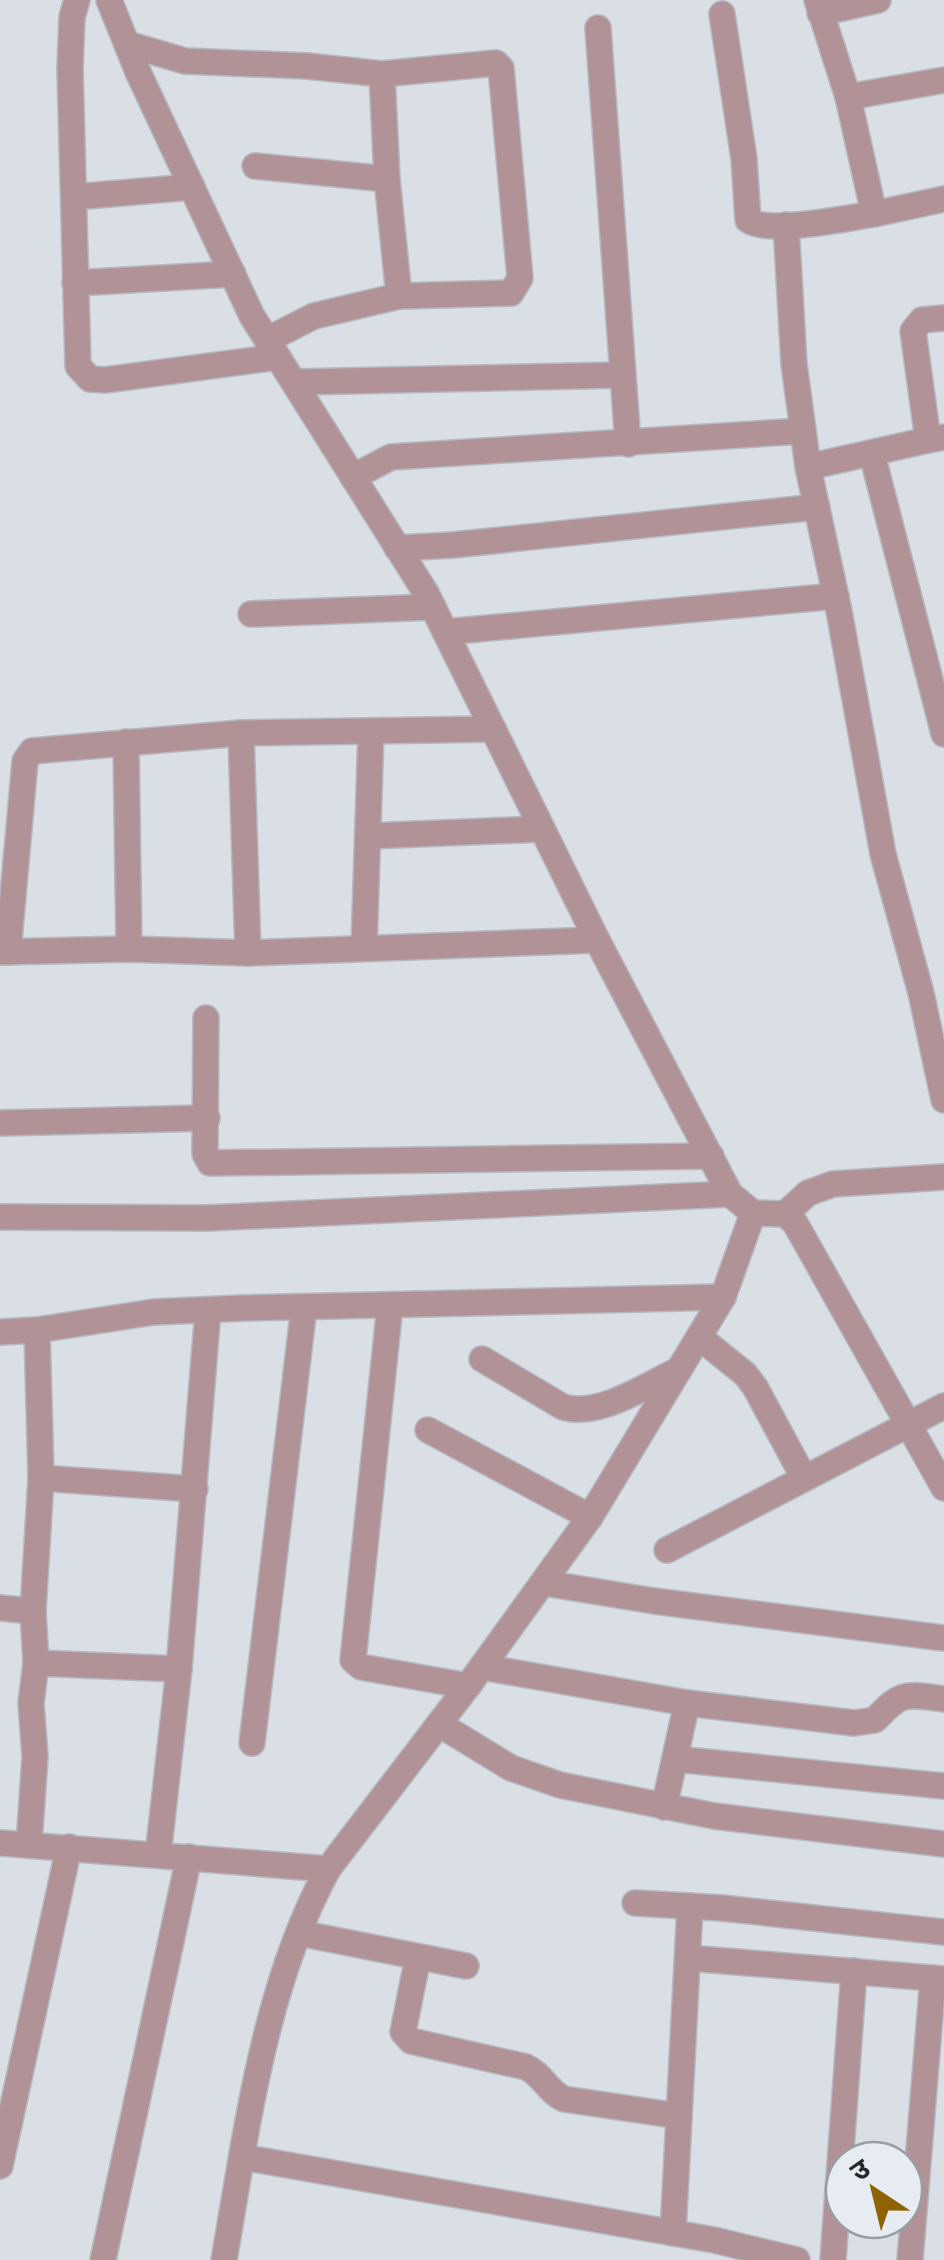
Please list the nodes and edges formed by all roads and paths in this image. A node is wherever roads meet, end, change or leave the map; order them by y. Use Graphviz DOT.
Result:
graph roads {
  1 [pos="77,0"];
  2 [pos="108,0"];
  3 [pos="878,0"];
  4 [pos="818,6"];
  5 [pos="722,14"];
  6 [pos="598,28"];
  7 [pos="127,44"];
  8 [pos="382,74"];
  9 [pos="944,80"];
  10 [pos="848,97"];
  11 [pos="255,166"];
  12 [pos="387,179"];
  13 [pos="192,187"];
  14 [pos="74,197"];
  15 [pos="944,199"];
  16 [pos="874,214"];
  17 [pos="786,225"];
  18 [pos="233,274"];
  19 [pos="75,283"];
  20 [pos="399,296"];
  21 [pos="944,318"];
  22 [pos="272,348"];
  23 [pos="622,375"];
  24 [pos="294,382"];
  25 [pos="803,432"];
  26 [pos="936,438"];
  27 [pos="628,444"];
  28 [pos="872,454"];
  29 [pos="808,467"];
  30 [pos="353,476"];
  31 [pos="817,507"];
  32 [pos="398,548"];
  33 [pos="836,596"];
  34 [pos="433,607"];
  35 [pos="251,614"];
  36 [pos="445,632"];
  37 [pos="493,729"];
  38 [pos="372,731"];
  39 [pos="241,733"];
  40 [pos="944,734"];
  41 [pos="126,742"];
  42 [pos="542,828"];
  43 [pos="368,836"];
  44 [pos="597,940"];
  45 [pos="364,948"];
  46 [pos="129,949"];
  47 [pos="4,952"];
  48 [pos="248,953"];
  49 [pos="206,1018"];
  50 [pos="944,1100"];
  51 [pos="207,1118"];
  52 [pos="0,1124"];
  53 [pos="710,1156"];
  54 [pos="944,1177"];
  55 [pos="730,1194"];
  56 [pos="753,1213"];
  57 [pos="785,1214"];
  58 [pos="0,1217"];
  59 [pos="723,1296"];
  60 [pos="390,1305"];
  61 [pos="304,1307"];
  62 [pos="208,1310"];
  63 [pos="37,1330"];
  64 [pos="0,1332"];
  65 [pos="699,1337"];
  66 [pos="482,1359"];
  67 [pos="679,1370"];
  68 [pos="944,1406"];
  69 [pos="908,1423"];
  70 [pos="428,1430"];
  71 [pos="40,1478"];
  72 [pos="804,1478"];
  73 [pos="944,1488"];
  74 [pos="195,1489"];
  75 [pos="590,1517"];
  76 [pos="667,1550"];
  77 [pos="544,1583"];
  78 [pos="0,1608"];
  79 [pos="34,1611"];
  80 [pos="944,1638"];
  81 [pos="36,1662"];
  82 [pos="179,1669"];
  83 [pos="475,1677"];
  84 [pos="944,1699"];
  85 [pos="687,1703"];
  86 [pos="439,1724"];
  87 [pos="252,1743"];
  88 [pos="675,1759"];
  89 [pos="944,1786"];
  90 [pos="664,1807"];
  91 [pos="0,1843"];
  92 [pos="29,1844"];
  93 [pos="944,1844"];
  94 [pos="70,1848"];
  95 [pos="158,1855"];
  96 [pos="188,1857"];
  97 [pos="328,1869"];
  98 [pos="636,1903"];
  99 [pos="690,1906"];
  100 [pos="944,1932"];
  101 [pos="299,1933"];
  102 [pos="418,1957"];
  103 [pos="688,1958"];
  104 [pos="466,1966"];
  105 [pos="854,1972"];
  106 [pos="938,1979"];
  107 [pos="935,2058"];
  108 [pos="7,2103"];
  109 [pos="679,2116"];
  110 [pos="242,2157"];
  111 [pos="0,2166"];
  112 [pos="673,2233"];
  113 [pos="700,2249"];
  114 [pos="103,2260"];
  115 [pos="224,2260"];
  116 [pos="797,2260"];
  117 [pos="833,2260"];
  118 [pos="910,2260"];
  1 -- 14 [label="street"];
  2 -- 7 [label="street"];
  3 -- 4 [label="street"];
  4 -- 10 [label="street"];
  5 -- 17 [label="street"];
  6 -- 23 [label="street"];
  7 -- 8 [label="street"];
  7 -- 13 [label="street"];
  8 -- 12 [label="street"];
  8 -- 20 [label="street"];
  9 -- 10 [label="street"];
  10 -- 16 [label="street"];
  11 -- 12 [label="street"];
  12 -- 20 [label="street"];
  13 -- 14 [label="street"];
  13 -- 18 [label="street"];
  14 -- 19 [label="street"];
  15 -- 16 [label="street"];
  16 -- 17 [label="street"];
  17 -- 25 [label="street"];
  18 -- 19 [label="street"];
  18 -- 22 [label="street"];
  19 -- 22 [label="street"];
  20 -- 22 [label="street"];
  21 -- 26 [label="street"];
  22 -- 24 [label="street"];
  23 -- 24 [label="street"];
  23 -- 27 [label="street"];
  24 -- 30 [label="street"];
  25 -- 27 [label="street"];
  25 -- 29 [label="street"];
  26 -- 28 [label="street"];
  27 -- 30 [label="street"];
  28 -- 29 [label="street"];
  28 -- 40 [label="street"];
  29 -- 31 [label="street"];
  30 -- 32 [label="street"];
  31 -- 32 [label="street"];
  31 -- 33 [label="street"];
  32 -- 34 [label="street"];
  33 -- 36 [label="street"];
  33 -- 50 [label="street"];
  34 -- 35 [label="street"];
  34 -- 36 [label="street"];
  36 -- 37 [label="street"];
  37 -- 38 [label="street"];
  37 -- 42 [label="street"];
  38 -- 39 [label="street"];
  38 -- 43 [label="street"];
  39 -- 41 [label="street"];
  39 -- 48 [label="street"];
  41 -- 46 [label="street"];
  41 -- 47 [label="street"];
  42 -- 43 [label="street"];
  42 -- 44 [label="street"];
  43 -- 45 [label="street"];
  44 -- 45 [label="street"];
  44 -- 53 [label="street"];
  45 -- 48 [label="street"];
  46 -- 47 [label="street"];
  46 -- 48 [label="street"];
  49 -- 51 [label="street"];
  51 -- 52 [label="street"];
  51 -- 53 [label="street"];
  53 -- 55 [label="street"];
  54 -- 57 [label="street"];
  55 -- 56 [label="street"];
  55 -- 58 [label="street"];
  56 -- 57 [label="street"];
  56 -- 59 [label="street"];
  57 -- 69 [label="street"];
  59 -- 60 [label="street"];
  59 -- 65 [label="street"];
  60 -- 61 [label="street"];
  60 -- 83 [label="street"];
  61 -- 62 [label="street"];
  61 -- 87 [label="street"];
  62 -- 63 [label="street"];
  62 -- 74 [label="street"];
  63 -- 64 [label="street"];
  63 -- 71 [label="street"];
  65 -- 67 [label="street"];
  65 -- 72 [label="street"];
  66 -- 67 [label="street"];
  67 -- 75 [label="street"];
  68 -- 69 [label="street"];
  69 -- 72 [label="street"];
  69 -- 73 [label="street"];
  70 -- 75 [label="street"];
  71 -- 74 [label="street"];
  71 -- 79 [label="street"];
  72 -- 76 [label="street"];
  74 -- 82 [label="street"];
  75 -- 77 [label="street"];
  77 -- 80 [label="street"];
  77 -- 83 [label="street"];
  78 -- 79 [label="street"];
  79 -- 81 [label="street"];
  81 -- 82 [label="street"];
  81 -- 92 [label="street"];
  82 -- 95 [label="street"];
  83 -- 85 [label="street"];
  83 -- 86 [label="street"];
  84 -- 85 [label="street"];
  85 -- 88 [label="street"];
  86 -- 90 [label="street"];
  86 -- 97 [label="street"];
  88 -- 89 [label="street"];
  88 -- 90 [label="street"];
  90 -- 93 [label="street"];
  91 -- 92 [label="street"];
  92 -- 94 [label="street"];
  94 -- 95 [label="street"];
  94 -- 108 [label="street"];
  95 -- 96 [label="street"];
  96 -- 97 [label="street"];
  96 -- 114 [label="street"];
  97 -- 101 [label="street"];
  98 -- 99 [label="street"];
  99 -- 100 [label="street"];
  99 -- 103 [label="street"];
  101 -- 102 [label="street"];
  101 -- 110 [label="street"];
  102 -- 104 [label="street"];
  102 -- 109 [label="street"];
  103 -- 105 [label="street"];
  103 -- 109 [label="street"];
  105 -- 106 [label="street"];
  105 -- 117 [label="street"];
  106 -- 107 [label="street"];
  107 -- 118 [label="street"];
  108 -- 111 [label="street"];
  109 -- 112 [label="street"];
  110 -- 112 [label="street"];
  110 -- 115 [label="street"];
  112 -- 113 [label="street"];
  113 -- 116 [label="street"];
}
